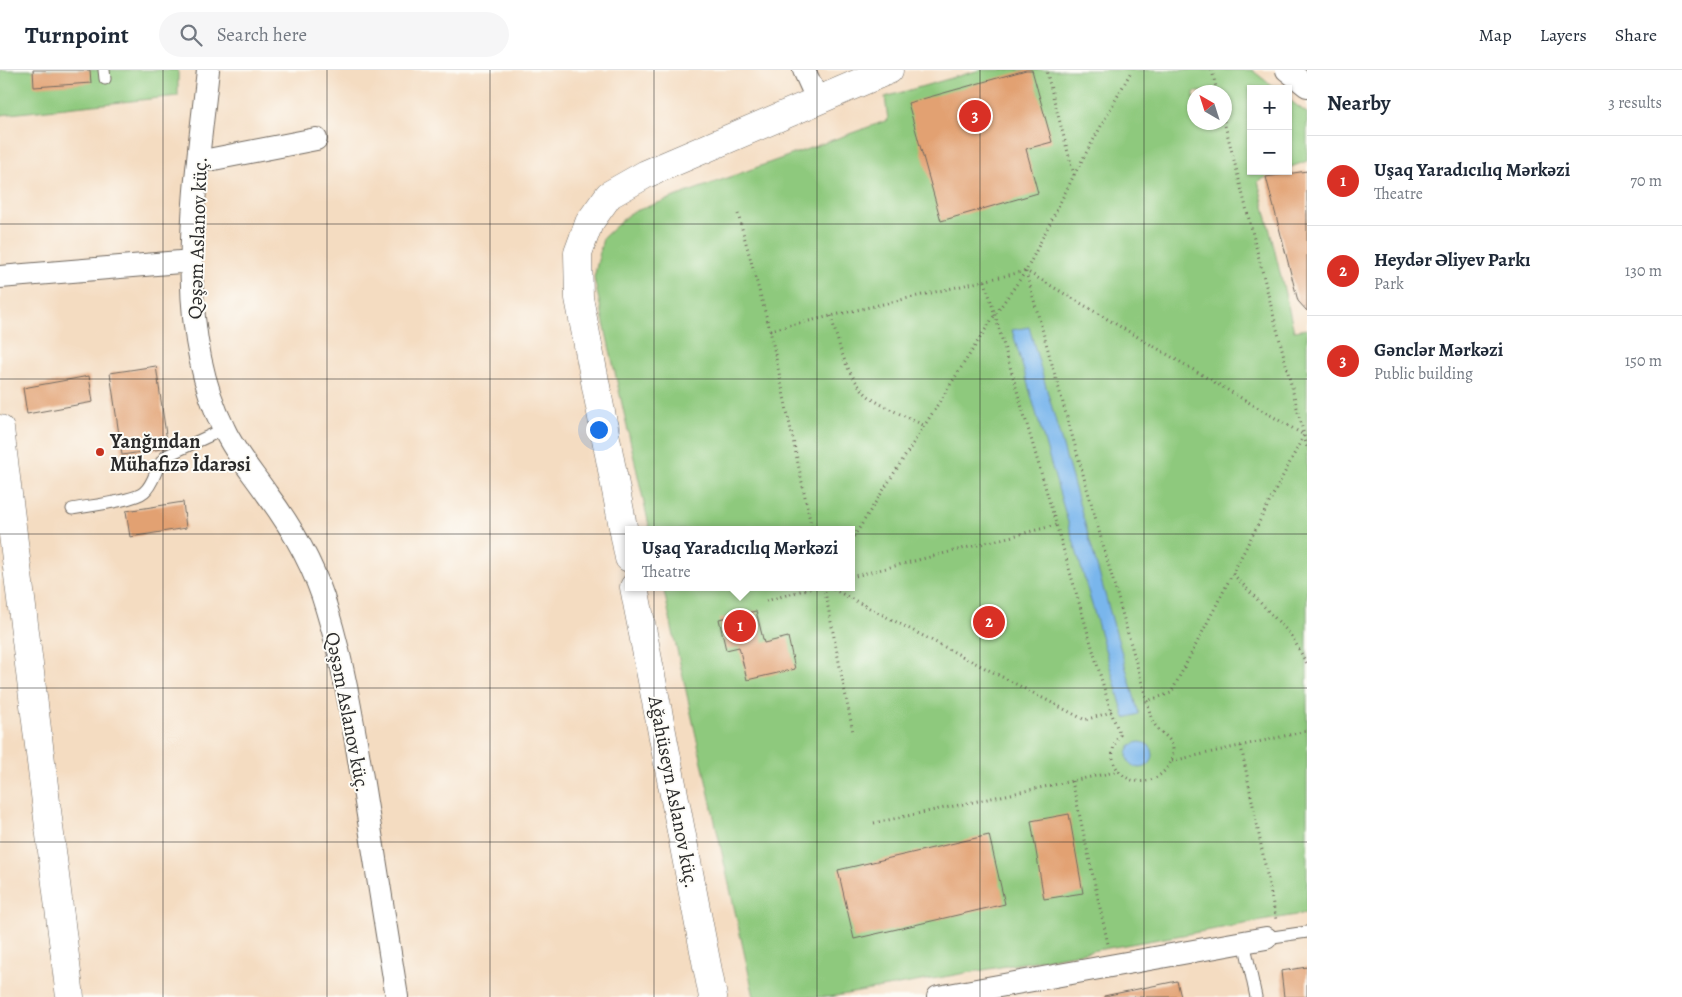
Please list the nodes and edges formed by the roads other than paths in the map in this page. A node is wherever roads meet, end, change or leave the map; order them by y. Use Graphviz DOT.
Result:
graph roads {
  1 [pos="208,70"];
  2 [pos="804,70"];
  3 [pos="889,70"];
  4 [pos="1287,70"];
  5 [pos="1307,86"];
  6 [pos="818,101"];
  7 [pos="316,139"];
  8 [pos="198,162"];
  9 [pos="192,261"];
  10 [pos="0,277"];
  11 [pos="0,429"];
  12 [pos="224,430"];
  13 [pos="72,509"];
  14 [pos="625,537"];
  15 [pos="635,591"];
  16 [pos="1307,932"];
  17 [pos="1263,938"];
  18 [pos="70,997"];
  19 [pos="397,997"];
  20 [pos="713,997"];
  21 [pos="938,997"];
  22 [pos="1256,997"];
  1 -- 8 [label="street, Qəşəm Aslanov küç."];
  2 -- 6 [label="street"];
  3 -- 6 [label="street"];
  4 -- 5 [label="street"];
  6 -- 14 [label="street"];
  7 -- 8 [label="street"];
  8 -- 9 [label="street, Qəşəm Aslanov küç."];
  9 -- 10 [label="street"];
  9 -- 12 [label="street, Qəşəm Aslanov küç."];
  11 -- 18 [label="street"];
  12 -- 13 [label="lane"];
  12 -- 19 [label="street, Qəşəm Aslanov küç."];
  15 -- 20 [label="street, Ağahüseyn Aslanov küç."];
  16 -- 17 [label="lane"];
  17 -- 21 [label="street"];
  17 -- 22 [label="lane"];
}
